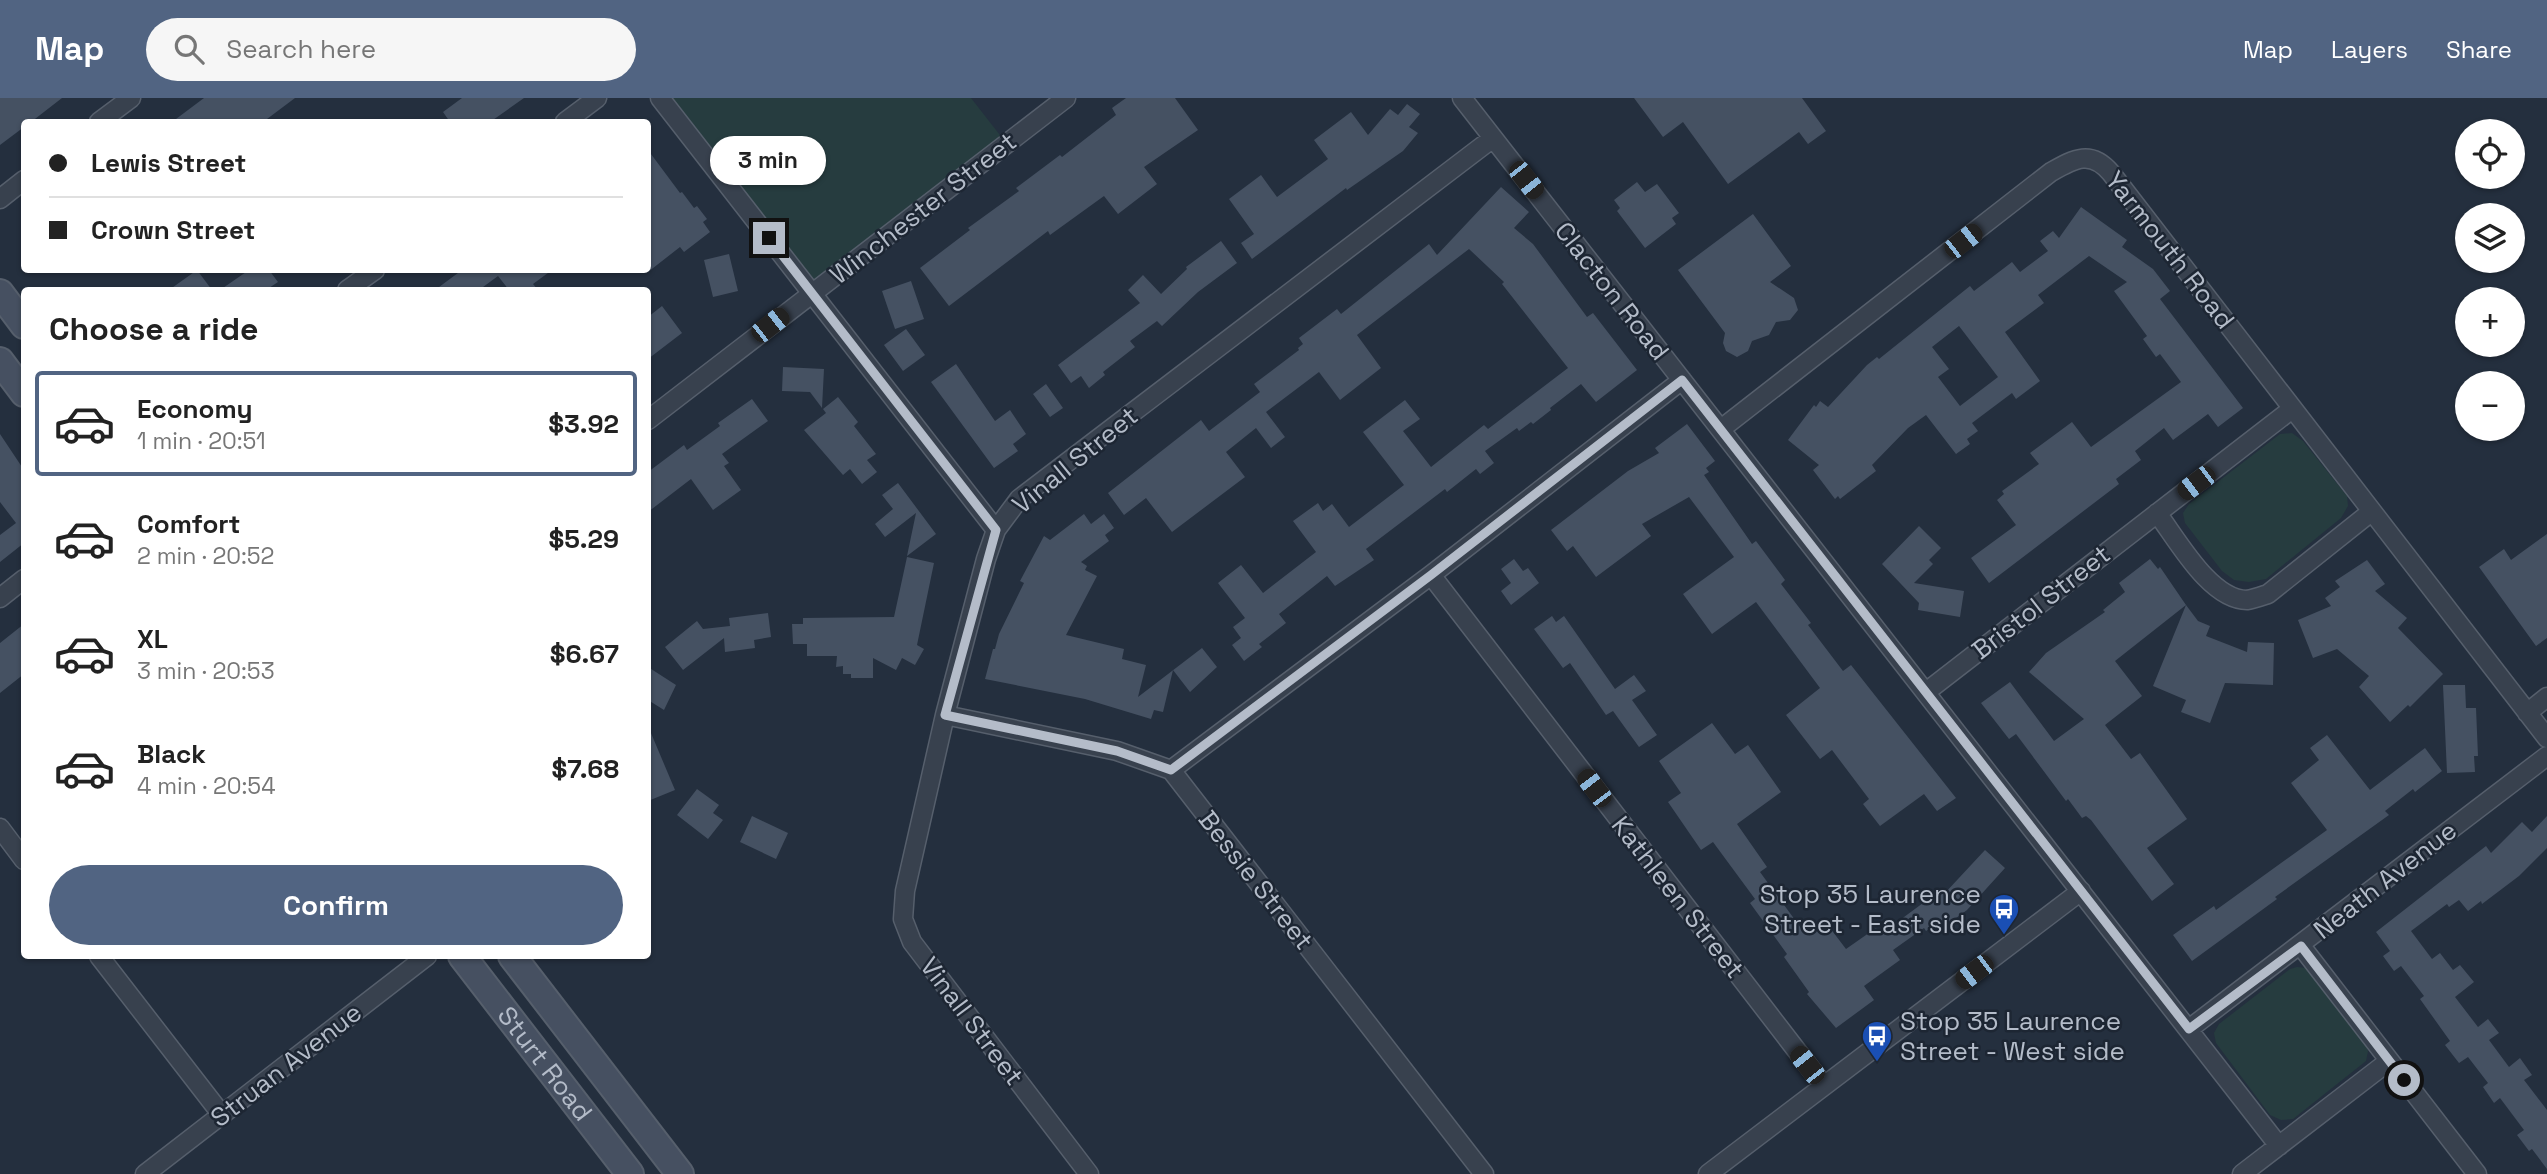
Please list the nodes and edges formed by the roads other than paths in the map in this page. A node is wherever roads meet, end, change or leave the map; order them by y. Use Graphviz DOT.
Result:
graph roads {
  1 [pos="131,98"];
  2 [pos="597,98"];
  3 [pos="660,98"];
  4 [pos="1066,98"];
  5 [pos="1462,98"];
  6 [pos="103,119"];
  7 [pos="569,119"];
  8 [pos="1493,138"];
  9 [pos="21,182"];
  10 [pos="0,199"];
  11 [pos="370,273"];
  12 [pos="351,287"];
  13 [pos="0,293"];
  14 [pos="812,293"];
  15 [pos="21,321"];
  16 [pos="0,361"];
  17 [pos="1682,380"];
  18 [pos="21,389"];
  19 [pos="2292,409"];
  20 [pos="651,418"];
  21 [pos="1721,429"];
  22 [pos="2371,512"];
  23 [pos="2157,513"];
  24 [pos="996,530"];
  25 [pos="1431,575"];
  26 [pos="21,581"];
  27 [pos="0,597"];
  28 [pos="1926,692"];
  29 [pos="2547,697"];
  30 [pos="2527,713"];
  31 [pos="945,715"];
  32 [pos="2547,738"];
  33 [pos="2547,756"];
  34 [pos="1171,770"];
  35 [pos="0,828"];
  36 [pos="21,856"];
  37 [pos="2081,891"];
  38 [pos="2301,946"];
  39 [pos="101,959"];
  40 [pos="423,959"];
  41 [pos="464,959"];
  42 [pos="514,959"];
  43 [pos="2189,1029"];
  44 [pos="2389,1061"];
  45 [pos="1824,1086"];
  46 [pos="222,1115"];
  47 [pos="2279,1146"];
  48 [pos="678,1173"];
  49 [pos="145,1174"];
  50 [pos="630,1174"];
  51 [pos="1089,1174"];
  52 [pos="1484,1174"];
  53 [pos="1708,1174"];
  54 [pos="2242,1174"];
  55 [pos="2477,1174"];
  1 -- 6 [label="street"];
  2 -- 7 [label="street"];
  3 -- 14 [label="street"];
  4 -- 14 [label="street, Winchester Street"];
  5 -- 8 [label="street, Clacton Road"];
  8 -- 17 [label="street, Clacton Road"];
  8 -- 24 [label="street, Vinall Street"];
  9 -- 10 [label="street"];
  11 -- 12 [label="street"];
  13 -- 15 [label="main road"];
  14 -- 20 [label="street, Winchester Street"];
  14 -- 24 [label="street"];
  16 -- 18 [label="main road"];
  17 -- 21 [label="street, Clacton Road"];
  17 -- 25 [label="street"];
  19 -- 21 [label="street, Yarmouth Road"];
  19 -- 22 [label="street, Yarmouth Road"];
  19 -- 23 [label="street, Bristol Street"];
  21 -- 28 [label="street, Clacton Road"];
  22 -- 23 [label="street"];
  22 -- 30 [label="street, Yarmouth Road"];
  23 -- 28 [label="street, Bristol Street"];
  24 -- 31 [label="street, Vinall Street"];
  25 -- 34 [label="street"];
  25 -- 45 [label="street, Kathleen Street"];
  26 -- 27 [label="street"];
  28 -- 37 [label="street, Clacton Road"];
  29 -- 30 [label="street"];
  30 -- 32 [label="street, Yarmouth Road"];
  31 -- 34 [label="street"];
  31 -- 51 [label="street, Vinall Street"];
  33 -- 38 [label="street, Neath Avenue"];
  34 -- 52 [label="street, Bessie Street"];
  35 -- 36 [label="street"];
  37 -- 43 [label="street, Clacton Road"];
  37 -- 45 [label="street"];
  38 -- 43 [label="street, Neath Avenue"];
  38 -- 44 [label="street"];
  39 -- 46 [label="street"];
  40 -- 46 [label="street, Struan Avenue"];
  41 -- 50 [label="main road, Sturt Road"];
  42 -- 48 [label="main road, Sturt Road"];
  43 -- 47 [label="street, Clacton Road"];
  44 -- 47 [label="street"];
  44 -- 55 [label="street"];
  45 -- 53 [label="street"];
  46 -- 49 [label="street, Struan Avenue"];
  47 -- 54 [label="street"];
}
